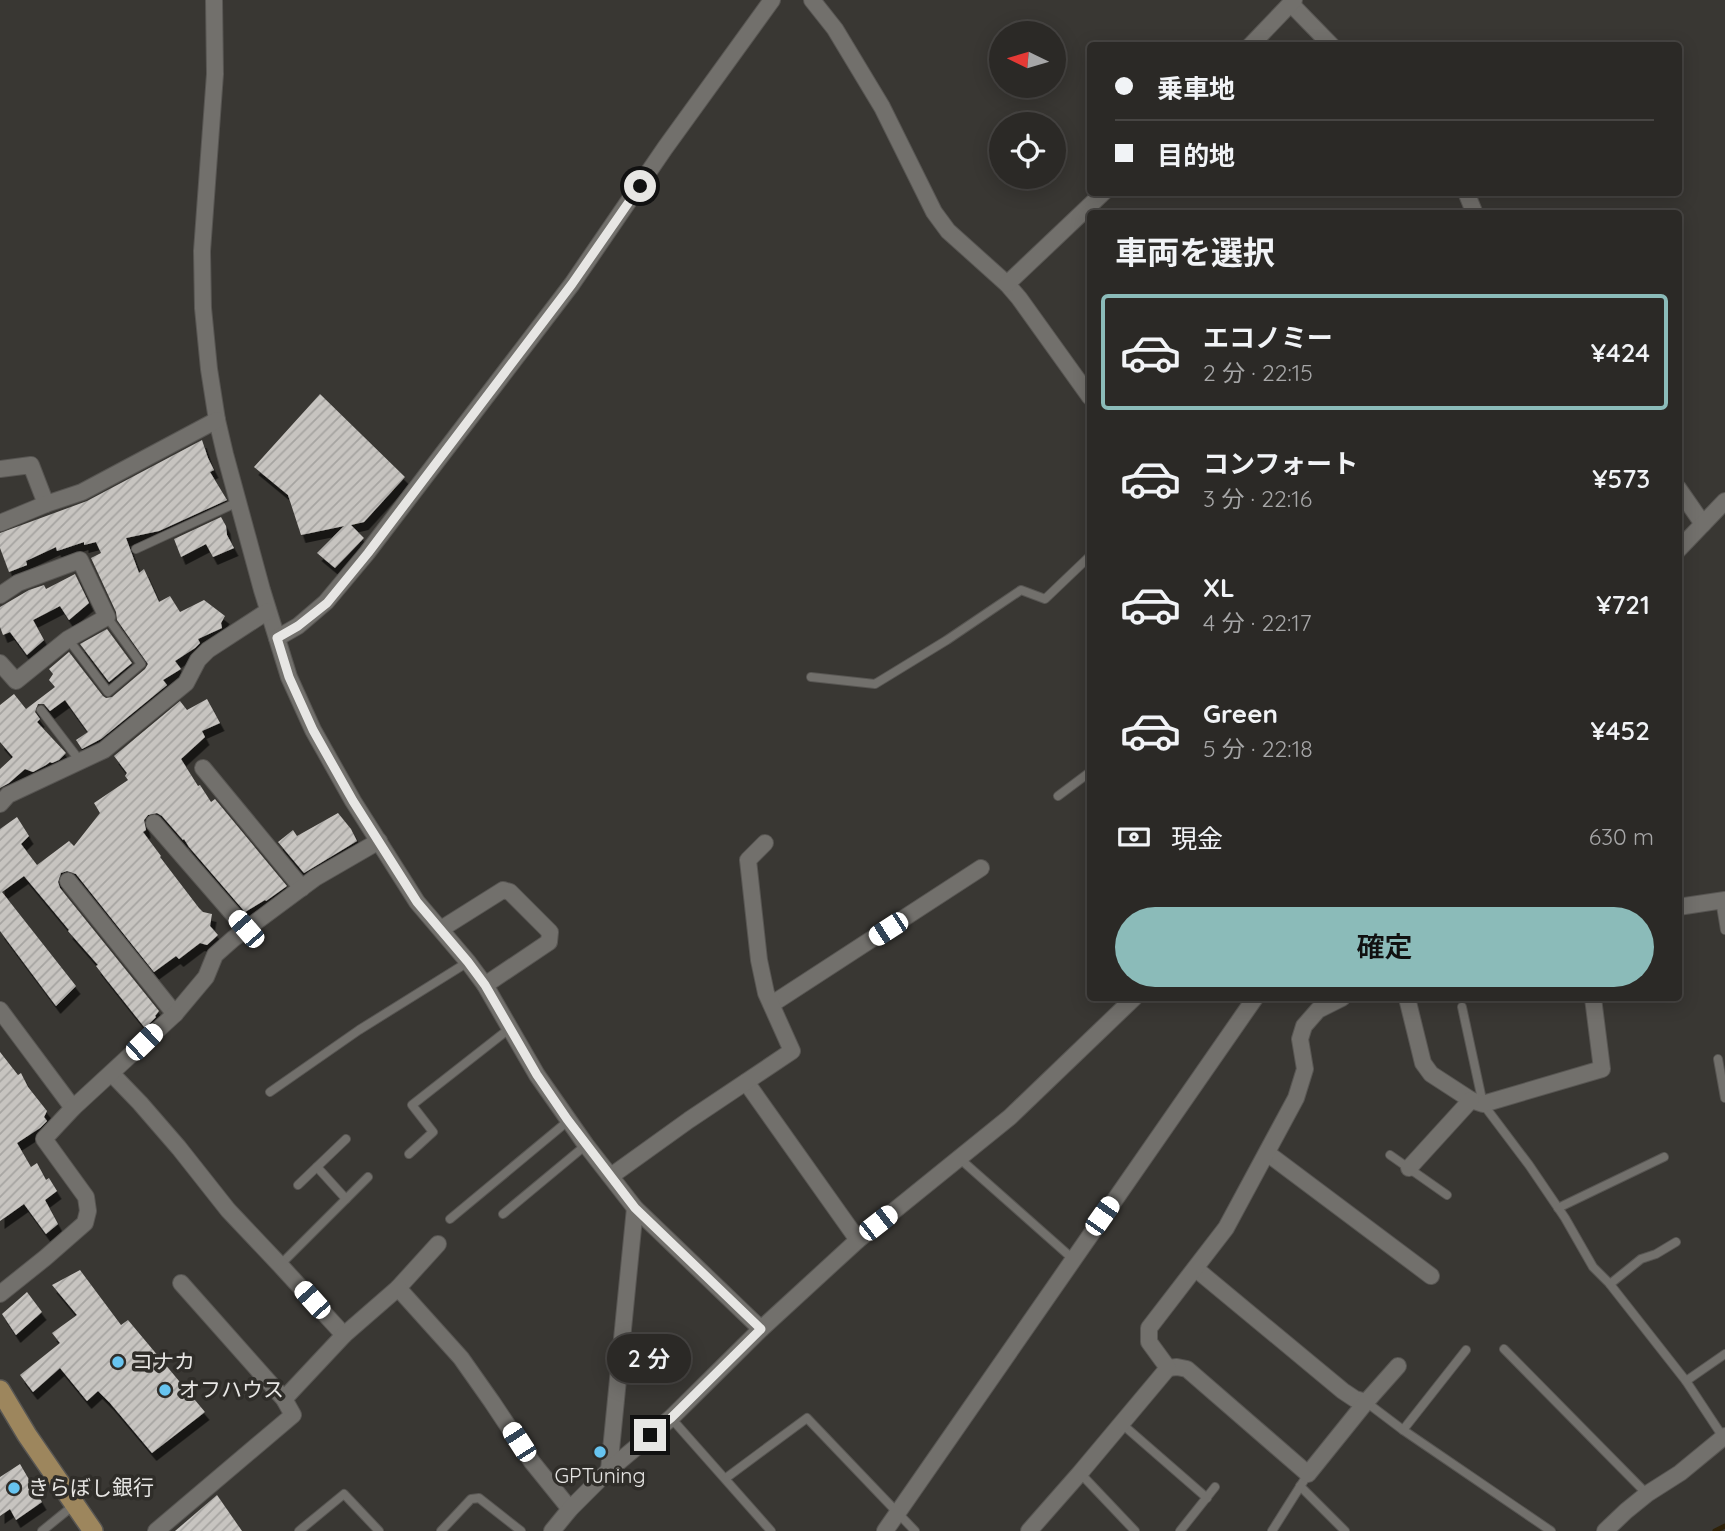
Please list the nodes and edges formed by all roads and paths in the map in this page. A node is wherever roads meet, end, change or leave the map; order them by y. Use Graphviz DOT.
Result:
graph roads {
  1 [pos="214,0"];
  2 [pos="772,0"];
  3 [pos="812,0"];
  4 [pos="1292,2"];
  5 [pos="1254,42"];
  6 [pos="1328,42"];
  7 [pos="1100,196"];
  8 [pos="1007,284"];
  9 [pos="1087,393"];
  10 [pos="217,420"];
  11 [pos="0,469"];
  12 [pos="1682,494"];
  13 [pos="1725,501"];
  14 [pos="238,502"];
  15 [pos="46,503"];
  16 [pos="0,523"];
  17 [pos="1703,524"];
  18 [pos="1682,546"];
  19 [pos="136,549"];
  20 [pos="1087,559"];
  21 [pos="0,595"];
  22 [pos="268,611"];
  23 [pos="107,617"];
  24 [pos="277,638"];
  25 [pos="68,639"];
  26 [pos="0,663"];
  27 [pos="811,677"];
  28 [pos="41,710"];
  29 [pos="80,761"];
  30 [pos="202,768"];
  31 [pos="1087,774"];
  32 [pos="1058,796"];
  33 [pos="0,804"];
  34 [pos="154,823"];
  35 [pos="379,841"];
  36 [pos="765,843"];
  37 [pos="981,869"];
  38 [pos="68,881"];
  39 [pos="302,888"];
  40 [pos="1722,900"];
  41 [pos="1682,906"];
  42 [pos="246,929"];
  43 [pos="441,929"];
  44 [pos="1725,930"];
  45 [pos="468,962"];
  46 [pos="485,985"];
  47 [pos="1131,1001"];
  48 [pos="1253,1001"];
  49 [pos="1336,1001"];
  50 [pos="1407,1001"];
  51 [pos="1593,1001"];
  52 [pos="772,1004"];
  53 [pos="1462,1007"];
  54 [pos="0,1010"];
  55 [pos="175,1014"];
  56 [pos="509,1029"];
  57 [pos="1718,1059"];
  58 [pos="112,1074"];
  59 [pos="746,1082"];
  60 [pos="270,1092"];
  61 [pos="1725,1098"];
  62 [pos="1477,1102"];
  63 [pos="73,1108"];
  64 [pos="568,1121"];
  65 [pos="346,1139"];
  66 [pos="586,1145"];
  67 [pos="1266,1153"];
  68 [pos="409,1154"];
  69 [pos="1390,1155"];
  70 [pos="1664,1157"];
  71 [pos="959,1158"];
  72 [pos="317,1167"];
  73 [pos="1409,1168"];
  74 [pos="611,1176"];
  75 [pos="368,1177"];
  76 [pos="298,1185"];
  77 [pos="1447,1195"];
  78 [pos="346,1199"];
  79 [pos="635,1208"];
  80 [pos="1558,1208"];
  81 [pos="503,1214"];
  82 [pos="450,1219"];
  83 [pos="858,1240"];
  84 [pos="1676,1242"];
  85 [pos="438,1244"];
  86 [pos="1073,1259"];
  87 [pos="280,1265"];
  88 [pos="1196,1269"];
  89 [pos="1432,1276"];
  90 [pos="181,1283"];
  91 [pos="1610,1284"];
  92 [pos="398,1288"];
  93 [pos="0,1294"];
  94 [pos="761,1329"];
  95 [pos="344,1335"];
  96 [pos="1504,1349"];
  97 [pos="1466,1350"];
  98 [pos="1725,1354"];
  99 [pos="1398,1366"];
  100 [pos="1168,1368"];
  101 [pos="1686,1381"];
  102 [pos="0,1390"];
  103 [pos="284,1399"];
  104 [pos="1366,1402"];
  105 [pos="671,1418"];
  106 [pos="1122,1424"];
  107 [pos="1403,1430"];
  108 [pos="1724,1437"];
  109 [pos="609,1470"];
  110 [pos="1080,1474"];
  111 [pos="726,1478"];
  112 [pos="1304,1480"];
  113 [pos="1215,1487"];
  114 [pos="1647,1494"];
  115 [pos="1206,1497"];
  116 [pos="74,1505"];
  117 [pos="570,1509"];
  118 [pos="897,1514"];
  119 [pos="42,1531"];
  120 [pos="93,1531"];
  121 [pos="156,1531"];
  122 [pos="299,1531"];
  123 [pos="379,1531"];
  124 [pos="441,1531"];
  125 [pos="520,1531"];
  126 [pos="552,1531"];
  127 [pos="771,1531"];
  128 [pos="885,1531"];
  129 [pos="915,1531"];
  130 [pos="1029,1531"];
  131 [pos="1135,1531"];
  132 [pos="1180,1531"];
  133 [pos="1272,1531"];
  134 [pos="1345,1531"];
  135 [pos="1551,1531"];
  136 [pos="1605,1531"];
  1 -- 10 [label="street"];
  2 -- 24 [label="street"];
  3 -- 8 [label="street"];
  4 -- 5 [label="street"];
  4 -- 6 [label="street"];
  7 -- 8 [label="street"];
  8 -- 9 [label="street"];
  10 -- 14 [label="street"];
  10 -- 15 [label="street"];
  11 -- 15 [label="street"];
  12 -- 17 [label="street"];
  13 -- 17 [label="street"];
  14 -- 19 [label="lane"];
  14 -- 22 [label="street"];
  15 -- 16 [label="street"];
  17 -- 18 [label="street"];
  20 -- 27 [label="lane"];
  21 -- 23 [label="street"];
  22 -- 24 [label="street"];
  22 -- 29 [label="street"];
  23 -- 25 [label="street"];
  23 -- 25 [label="lane"];
  24 -- 35 [label="street"];
  25 -- 26 [label="street"];
  28 -- 29 [label="lane"];
  29 -- 33 [label="street"];
  30 -- 39 [label="street"];
  31 -- 32 [label="lane"];
  34 -- 42 [label="street"];
  35 -- 39 [label="street"];
  35 -- 43 [label="street"];
  36 -- 52 [label="street"];
  37 -- 52 [label="street"];
  38 -- 55 [label="street"];
  39 -- 42 [label="street"];
  40 -- 41 [label="street"];
  40 -- 44 [label="lane"];
  42 -- 55 [label="street"];
  43 -- 45 [label="street"];
  43 -- 46 [label="street"];
  45 -- 46 [label="street"];
  45 -- 60 [label="lane"];
  46 -- 56 [label="street"];
  47 -- 71 [label="street"];
  48 -- 86 [label="street"];
  49 -- 67 [label="street"];
  50 -- 62 [label="street"];
  51 -- 62 [label="street"];
  52 -- 59 [label="street"];
  53 -- 62 [label="lane"];
  54 -- 63 [label="street"];
  55 -- 58 [label="street"];
  56 -- 64 [label="street"];
  56 -- 68 [label="lane"];
  57 -- 61 [label="lane"];
  58 -- 63 [label="street"];
  58 -- 87 [label="street"];
  59 -- 74 [label="street"];
  59 -- 83 [label="street"];
  62 -- 73 [label="street"];
  62 -- 80 [label="lane"];
  63 -- 93 [label="street"];
  64 -- 66 [label="street"];
  64 -- 82 [label="lane"];
  65 -- 72 [label="lane"];
  66 -- 74 [label="street"];
  66 -- 81 [label="lane"];
  67 -- 88 [label="street"];
  67 -- 89 [label="street"];
  69 -- 73 [label="lane"];
  70 -- 80 [label="lane"];
  71 -- 83 [label="street"];
  71 -- 86 [label="lane"];
  72 -- 76 [label="lane"];
  72 -- 78 [label="lane"];
  73 -- 77 [label="lane"];
  74 -- 79 [label="street"];
  75 -- 78 [label="lane"];
  78 -- 87 [label="lane"];
  79 -- 94 [label="street"];
  79 -- 109 [label="street"];
  80 -- 91 [label="lane"];
  83 -- 94 [label="street"];
  84 -- 91 [label="lane"];
  85 -- 92 [label="street"];
  86 -- 118 [label="street"];
  87 -- 95 [label="street"];
  88 -- 100 [label="street"];
  88 -- 104 [label="street"];
  90 -- 103 [label="street"];
  91 -- 101 [label="lane"];
  92 -- 95 [label="street"];
  92 -- 117 [label="street"];
  94 -- 105 [label="street"];
  95 -- 103 [label="street"];
  96 -- 114 [label="lane"];
  97 -- 107 [label="lane"];
  98 -- 101 [label="lane"];
  99 -- 104 [label="street"];
  100 -- 106 [label="street"];
  100 -- 112 [label="street"];
  101 -- 108 [label="lane"];
  102 -- 116 [label="main road"];
  103 -- 121 [label="street"];
  104 -- 107 [label="lane"];
  104 -- 112 [label="street"];
  105 -- 109 [label="street"];
  105 -- 111 [label="lane"];
  106 -- 110 [label="street"];
  106 -- 115 [label="lane"];
  107 -- 135 [label="lane"];
  108 -- 114 [label="street"];
  109 -- 117 [label="street"];
  110 -- 130 [label="street"];
  110 -- 131 [label="lane"];
  111 -- 118 [label="lane"];
  111 -- 127 [label="lane"];
  112 -- 133 [label="lane"];
  112 -- 134 [label="lane"];
  113 -- 115 [label="lane"];
  114 -- 136 [label="street"];
  115 -- 132 [label="lane"];
  116 -- 119 [label="lane"];
  116 -- 120 [label="main road"];
  117 -- 126 [label="street"];
  118 -- 128 [label="street"];
  118 -- 129 [label="lane"];
  122 -- 123 [label="lane"];
  124 -- 125 [label="lane"];
}
